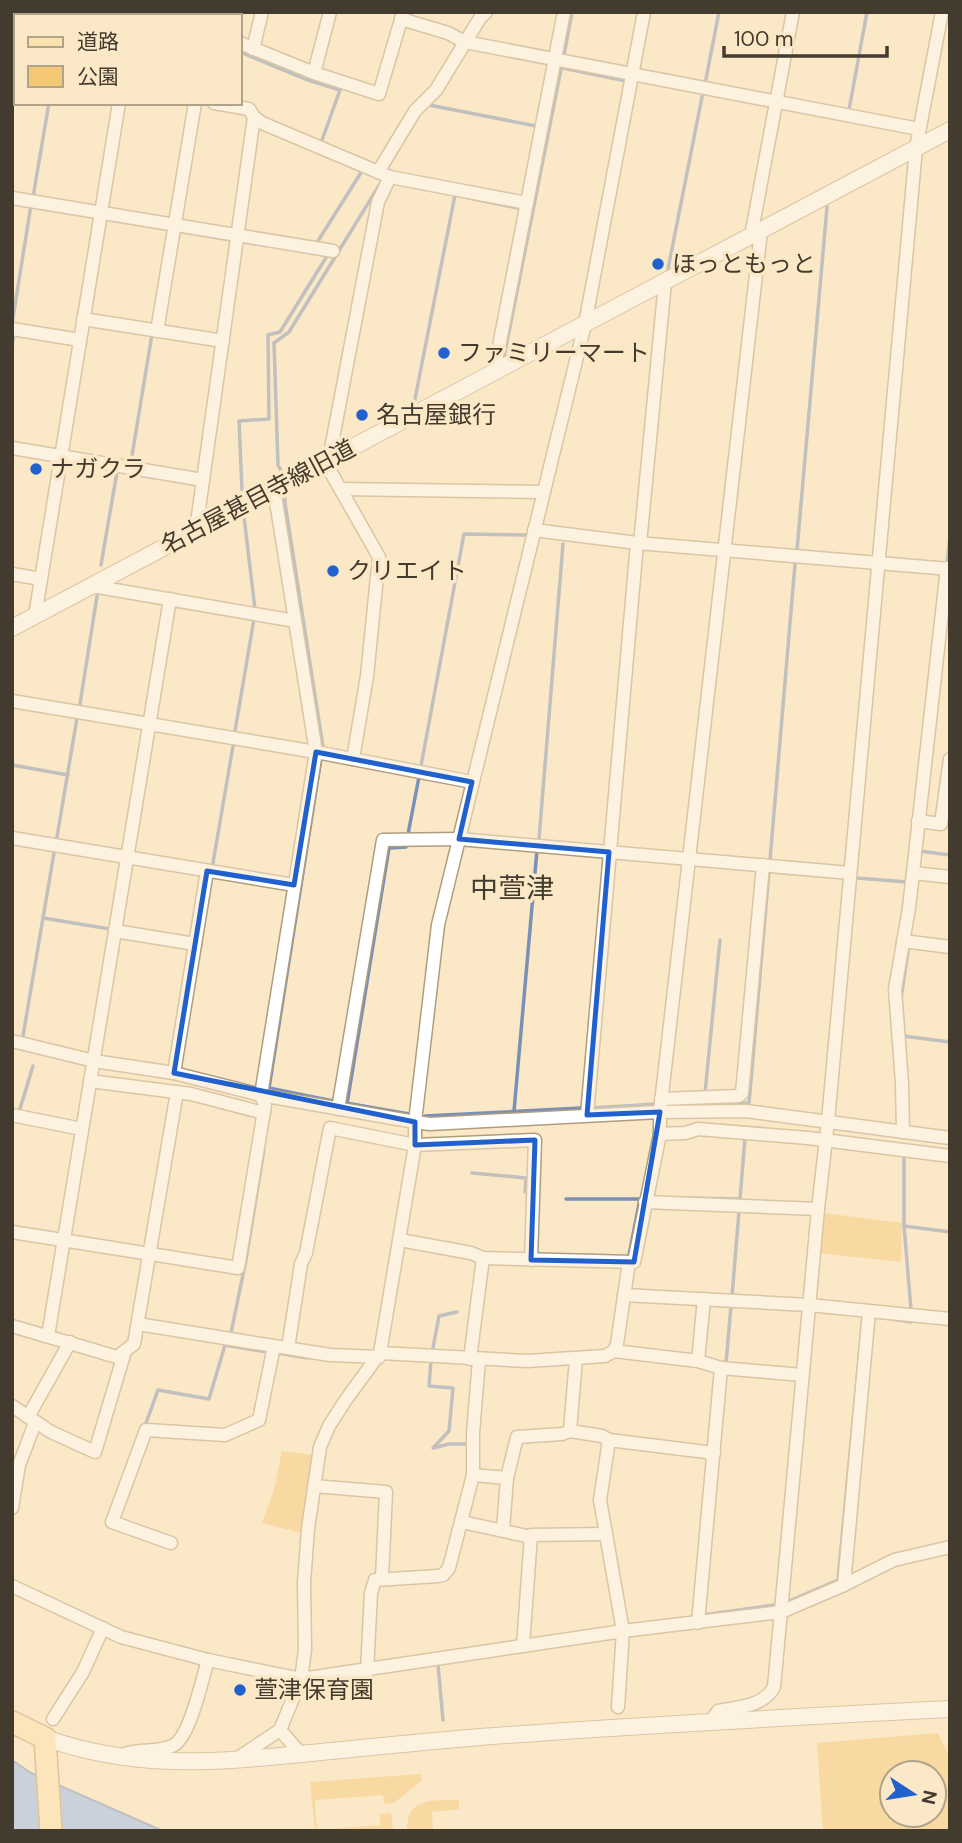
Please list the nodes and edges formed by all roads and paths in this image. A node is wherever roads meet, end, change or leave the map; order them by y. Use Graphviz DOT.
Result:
graph roads {
  1 [pos="262,12"];
  2 [pos="330,12"];
  3 [pos="486,12"];
  4 [pos="564,12"];
  5 [pos="644,12"];
  6 [pos="793,12"];
  7 [pos="942,12"];
  8 [pos="402,15"];
  9 [pos="465,42"];
  10 [pos="242,44"];
  11 [pos="253,49"];
  12 [pos="555,60"];
  13 [pos="314,73"];
  14 [pos="632,74"];
  15 [pos="776,102"];
  16 [pos="119,105"];
  17 [pos="195,105"];
  18 [pos="226,105"];
  19 [pos="254,117"];
  20 [pos="919,129"];
  21 [pos="950,130"];
  22 [pos="916,148"];
  23 [pos="384,174"];
  24 [pos="12,198"];
  25 [pos="527,203"];
  26 [pos="102,213"];
  27 [pos="174,225"];
  28 [pos="237,234"];
  29 [pos="756,234"];
  30 [pos="333,251"];
  31 [pos="665,282"];
  32 [pos="83,319"];
  33 [pos="585,324"];
  34 [pos="12,329"];
  35 [pos="157,331"];
  36 [pos="80,340"];
  37 [pos="223,341"];
  38 [pos="494,372"];
  39 [pos="12,448"];
  40 [pos="61,457"];
  41 [pos="327,461"];
  42 [pos="203,480"];
  43 [pos="274,489"];
  44 [pos="340,489"];
  45 [pos="544,492"];
  46 [pos="195,530"];
  47 [pos="534,530"];
  48 [pos="638,544"];
  49 [pos="726,551"];
  50 [pos="879,563"];
  51 [pos="948,568"];
  52 [pos="12,574"];
  53 [pos="41,579"];
  54 [pos="92,586"];
  55 [pos="170,599"];
  56 [pos="35,616"];
  57 [pos="295,621"];
  58 [pos="12,628"];
  59 [pos="936,665"];
  60 [pos="950,667"];
  61 [pos="12,701"];
  62 [pos="149,724"];
  63 [pos="316,752"];
  64 [pos="925,756"];
  65 [pos="353,759"];
  66 [pos="950,759"];
  67 [pos="472,782"];
  68 [pos="918,821"];
  69 [pos="12,838"];
  70 [pos="458,839"];
  71 [pos="609,852"];
  72 [pos="127,858"];
  73 [pos="690,858"];
  74 [pos="763,865"];
  75 [pos="208,871"];
  76 [pos="850,873"];
  77 [pos="913,873"];
  78 [pos="950,877"];
  79 [pos="294,885"];
  80 [pos="116,931"];
  81 [pos="903,941"];
  82 [pos="195,944"];
  83 [pos="950,947"];
  84 [pos="12,1041"];
  85 [pos="94,1061"];
  86 [pos="174,1073"];
  87 [pos="90,1081"];
  88 [pos="177,1092"];
  89 [pos="261,1095"];
  90 [pos="661,1105"];
  91 [pos="338,1109"];
  92 [pos="264,1113"];
  93 [pos="12,1115"];
  94 [pos="587,1115"];
  95 [pos="828,1121"];
  96 [pos="415,1122"];
  97 [pos="82,1129"];
  98 [pos="903,1132"];
  99 [pos="660,1133"];
  100 [pos="950,1138"];
  101 [pos="826,1141"];
  102 [pos="415,1145"];
  103 [pos="950,1156"];
  104 [pos="645,1202"];
  105 [pos="818,1209"];
  106 [pos="12,1232"];
  107 [pos="400,1240"];
  108 [pos="64,1241"];
  109 [pos="149,1255"];
  110 [pos="482,1258"];
  111 [pos="531,1260"];
  112 [pos="629,1262"];
  113 [pos="624,1294"];
  114 [pos="704,1299"];
  115 [pos="809,1305"];
  116 [pos="869,1311"];
  117 [pos="950,1319"];
  118 [pos="138,1324"];
  119 [pos="12,1326"];
  120 [pos="48,1336"];
  121 [pos="70,1342"];
  122 [pos="274,1346"];
  123 [pos="288,1348"];
  124 [pos="125,1350"];
  125 [pos="614,1351"];
  126 [pos="380,1355"];
  127 [pos="474,1359"];
  128 [pos="576,1359"];
  129 [pos="698,1361"];
  130 [pos="721,1368"];
  131 [pos="802,1375"];
  132 [pos="12,1406"];
  133 [pos="32,1420"];
  134 [pos="570,1431"];
  135 [pos="609,1440"];
  136 [pos="714,1453"];
  137 [pos="473,1475"];
  138 [pos="507,1478"];
  139 [pos="314,1486"];
  140 [pos="12,1508"];
  141 [pos="463,1522"];
  142 [pos="503,1530"];
  143 [pos="606,1534"];
  144 [pos="531,1537"];
  145 [pos="171,1543"];
  146 [pos="950,1547"];
  147 [pos="382,1578"];
  148 [pos="844,1585"];
  149 [pos="12,1586"];
  150 [pos="781,1612"];
  151 [pos="698,1623"];
  152 [pos="103,1628"];
  153 [pos="623,1630"];
  154 [pos="523,1646"];
  155 [pos="208,1660"];
  156 [pos="367,1671"];
  157 [pos="301,1679"];
  158 [pos="618,1707"];
  159 [pos="950,1709"];
  160 [pos="711,1721"];
  161 [pos="12,1722"];
  162 [pos="280,1730"];
  163 [pos="48,1736"];
  164 [pos="302,1754"];
  165 [pos="118,1757"];
  166 [pos="233,1761"];
  167 [pos="51,1831"];
  1 -- 11 [label="street"];
  2 -- 13 [label="street"];
  3 -- 9 [label="street"];
  4 -- 12 [label="street"];
  5 -- 14 [label="street"];
  6 -- 15 [label="street"];
  7 -- 20 [label="street"];
  8 -- 9 [label="street"];
  8 -- 13 [label="street"];
  9 -- 12 [label="street"];
  9 -- 23 [label="street"];
  10 -- 11 [label="street"];
  11 -- 13 [label="street"];
  12 -- 14 [label="street"];
  12 -- 25 [label="street"];
  14 -- 15 [label="street"];
  14 -- 33 [label="street"];
  15 -- 20 [label="street"];
  15 -- 29 [label="street"];
  16 -- 26 [label="street"];
  17 -- 27 [label="street"];
  18 -- 19 [label="street"];
  19 -- 23 [label="street"];
  19 -- 28 [label="street"];
  20 -- 22 [label="street"];
  21 -- 22 [label="street, 名古屋甚目寺線旧道"];
  22 -- 29 [label="street, 名古屋甚目寺線旧道"];
  22 -- 50 [label="street"];
  23 -- 25 [label="street"];
  23 -- 41 [label="street"];
  24 -- 26 [label="street"];
  25 -- 38 [label="street"];
  26 -- 27 [label="street"];
  26 -- 32 [label="street"];
  27 -- 28 [label="street"];
  27 -- 35 [label="street"];
  28 -- 30 [label="street"];
  28 -- 37 [label="street"];
  29 -- 31 [label="street, 名古屋甚目寺線旧道"];
  29 -- 49 [label="street"];
  31 -- 33 [label="street, 名古屋甚目寺線旧道"];
  31 -- 48 [label="street"];
  32 -- 35 [label="street"];
  32 -- 36 [label="street"];
  33 -- 38 [label="street, 名古屋甚目寺線旧道"];
  33 -- 45 [label="street"];
  34 -- 36 [label="street"];
  35 -- 37 [label="street"];
  36 -- 40 [label="street"];
  37 -- 42 [label="street"];
  38 -- 41 [label="street, 名古屋甚目寺線旧道"];
  39 -- 40 [label="street"];
  40 -- 42 [label="street"];
  40 -- 53 [label="street"];
  41 -- 43 [label="street, 名古屋甚目寺線旧道"];
  41 -- 44 [label="street"];
  42 -- 46 [label="street"];
  43 -- 46 [label="street, 名古屋甚目寺線旧道"];
  43 -- 57 [label="street"];
  44 -- 45 [label="street"];
  44 -- 65 [label="street"];
  45 -- 47 [label="street"];
  46 -- 54 [label="street, 名古屋甚目寺線旧道"];
  47 -- 48 [label="street"];
  47 -- 67 [label="street"];
  48 -- 49 [label="street"];
  48 -- 71 [label="street"];
  49 -- 50 [label="street"];
  49 -- 73 [label="street"];
  50 -- 51 [label="street"];
  50 -- 76 [label="street"];
  51 -- 59 [label="street"];
  52 -- 53 [label="street"];
  53 -- 56 [label="street"];
  54 -- 55 [label="street"];
  54 -- 56 [label="street, 名古屋甚目寺線旧道"];
  55 -- 57 [label="street"];
  55 -- 62 [label="street"];
  56 -- 58 [label="street, 名古屋甚目寺線旧道"];
  57 -- 63 [label="street"];
  59 -- 60 [label="street"];
  59 -- 64 [label="street"];
  61 -- 62 [label="street"];
  62 -- 63 [label="street"];
  62 -- 72 [label="street"];
  63 -- 65 [label="street"];
  63 -- 79 [label="street"];
  64 -- 66 [label="street"];
  64 -- 68 [label="street"];
  65 -- 67 [label="street"];
  66 -- 68 [label="street"];
  67 -- 70 [label="street"];
  68 -- 77 [label="street"];
  69 -- 72 [label="street"];
  70 -- 71 [label="street"];
  70 -- 91 [label="street"];
  70 -- 96 [label="street"];
  71 -- 73 [label="street"];
  71 -- 94 [label="street"];
  72 -- 75 [label="street"];
  72 -- 80 [label="street"];
  73 -- 74 [label="street"];
  73 -- 90 [label="street"];
  74 -- 76 [label="street"];
  74 -- 90 [label="street"];
  75 -- 79 [label="street"];
  75 -- 82 [label="street"];
  76 -- 95 [label="street"];
  77 -- 78 [label="street"];
  77 -- 81 [label="street"];
  79 -- 89 [label="street"];
  80 -- 82 [label="street"];
  80 -- 85 [label="street"];
  81 -- 83 [label="street"];
  81 -- 98 [label="street"];
  82 -- 86 [label="street"];
  84 -- 85 [label="street"];
  85 -- 86 [label="street"];
  85 -- 87 [label="street"];
  86 -- 89 [label="street"];
  87 -- 88 [label="street"];
  87 -- 97 [label="street"];
  88 -- 92 [label="street"];
  88 -- 109 [label="street"];
  89 -- 91 [label="street"];
  89 -- 92 [label="street"];
  90 -- 94 [label="street"];
  90 -- 95 [label="street"];
  90 -- 99 [label="street"];
  91 -- 96 [label="street"];
  92 -- 109 [label="street"];
  93 -- 97 [label="street"];
  94 -- 96 [label="street"];
  95 -- 98 [label="street"];
  95 -- 101 [label="street"];
  96 -- 102 [label="street"];
  97 -- 108 [label="street"];
  98 -- 100 [label="street"];
  99 -- 101 [label="street"];
  99 -- 104 [label="street"];
  101 -- 103 [label="street"];
  101 -- 105 [label="street"];
  102 -- 107 [label="street"];
  102 -- 111 [label="street"];
  102 -- 123 [label="street"];
  104 -- 105 [label="street"];
  104 -- 112 [label="street"];
  105 -- 115 [label="street"];
  106 -- 108 [label="street"];
  107 -- 110 [label="street"];
  107 -- 126 [label="street"];
  108 -- 109 [label="street"];
  108 -- 120 [label="street"];
  109 -- 118 [label="street"];
  110 -- 111 [label="street"];
  110 -- 127 [label="street"];
  111 -- 112 [label="street"];
  112 -- 113 [label="street"];
  113 -- 114 [label="street"];
  113 -- 125 [label="street"];
  114 -- 115 [label="street"];
  114 -- 129 [label="street"];
  115 -- 116 [label="street"];
  115 -- 131 [label="street"];
  116 -- 117 [label="street"];
  116 -- 148 [label="street"];
  118 -- 122 [label="street"];
  118 -- 124 [label="street"];
  119 -- 120 [label="street"];
  120 -- 121 [label="street"];
  121 -- 124 [label="street"];
  121 -- 133 [label="street"];
  122 -- 123 [label="street"];
  122 -- 145 [label="street"];
  123 -- 126 [label="street"];
  124 -- 133 [label="street"];
  125 -- 128 [label="street"];
  125 -- 129 [label="street"];
  126 -- 127 [label="street"];
  126 -- 139 [label="street"];
  127 -- 128 [label="street"];
  127 -- 137 [label="street"];
  128 -- 134 [label="street"];
  129 -- 130 [label="street"];
  130 -- 131 [label="street"];
  130 -- 136 [label="street"];
  131 -- 150 [label="street"];
  132 -- 133 [label="street"];
  133 -- 140 [label="street"];
  134 -- 135 [label="street"];
  134 -- 138 [label="street"];
  135 -- 136 [label="street"];
  135 -- 143 [label="street"];
  136 -- 151 [label="street"];
  137 -- 138 [label="street"];
  137 -- 141 [label="street"];
  138 -- 142 [label="street"];
  139 -- 147 [label="street"];
  139 -- 157 [label="street"];
  141 -- 142 [label="street"];
  141 -- 147 [label="street"];
  142 -- 144 [label="street"];
  143 -- 144 [label="street"];
  143 -- 153 [label="street"];
  144 -- 154 [label="street"];
  146 -- 148 [label="street"];
  147 -- 156 [label="street"];
  148 -- 150 [label="street"];
  149 -- 152 [label="street"];
  150 -- 151 [label="street"];
  150 -- 160 [label="street"];
  151 -- 153 [label="street"];
  152 -- 155 [label="street"];
  152 -- 163 [label="street"];
  153 -- 154 [label="street"];
  153 -- 158 [label="street"];
  154 -- 156 [label="street"];
  155 -- 157 [label="street"];
  155 -- 165 [label="street"];
  156 -- 157 [label="street"];
  157 -- 162 [label="street"];
  159 -- 160 [label="street"];
  160 -- 164 [label="street"];
  161 -- 163 [label="main road"];
  162 -- 164 [label="street"];
  162 -- 166 [label="street"];
  163 -- 165 [label="street"];
  163 -- 167 [label="main road"];
  164 -- 166 [label="street"];
  165 -- 166 [label="street"];
}
